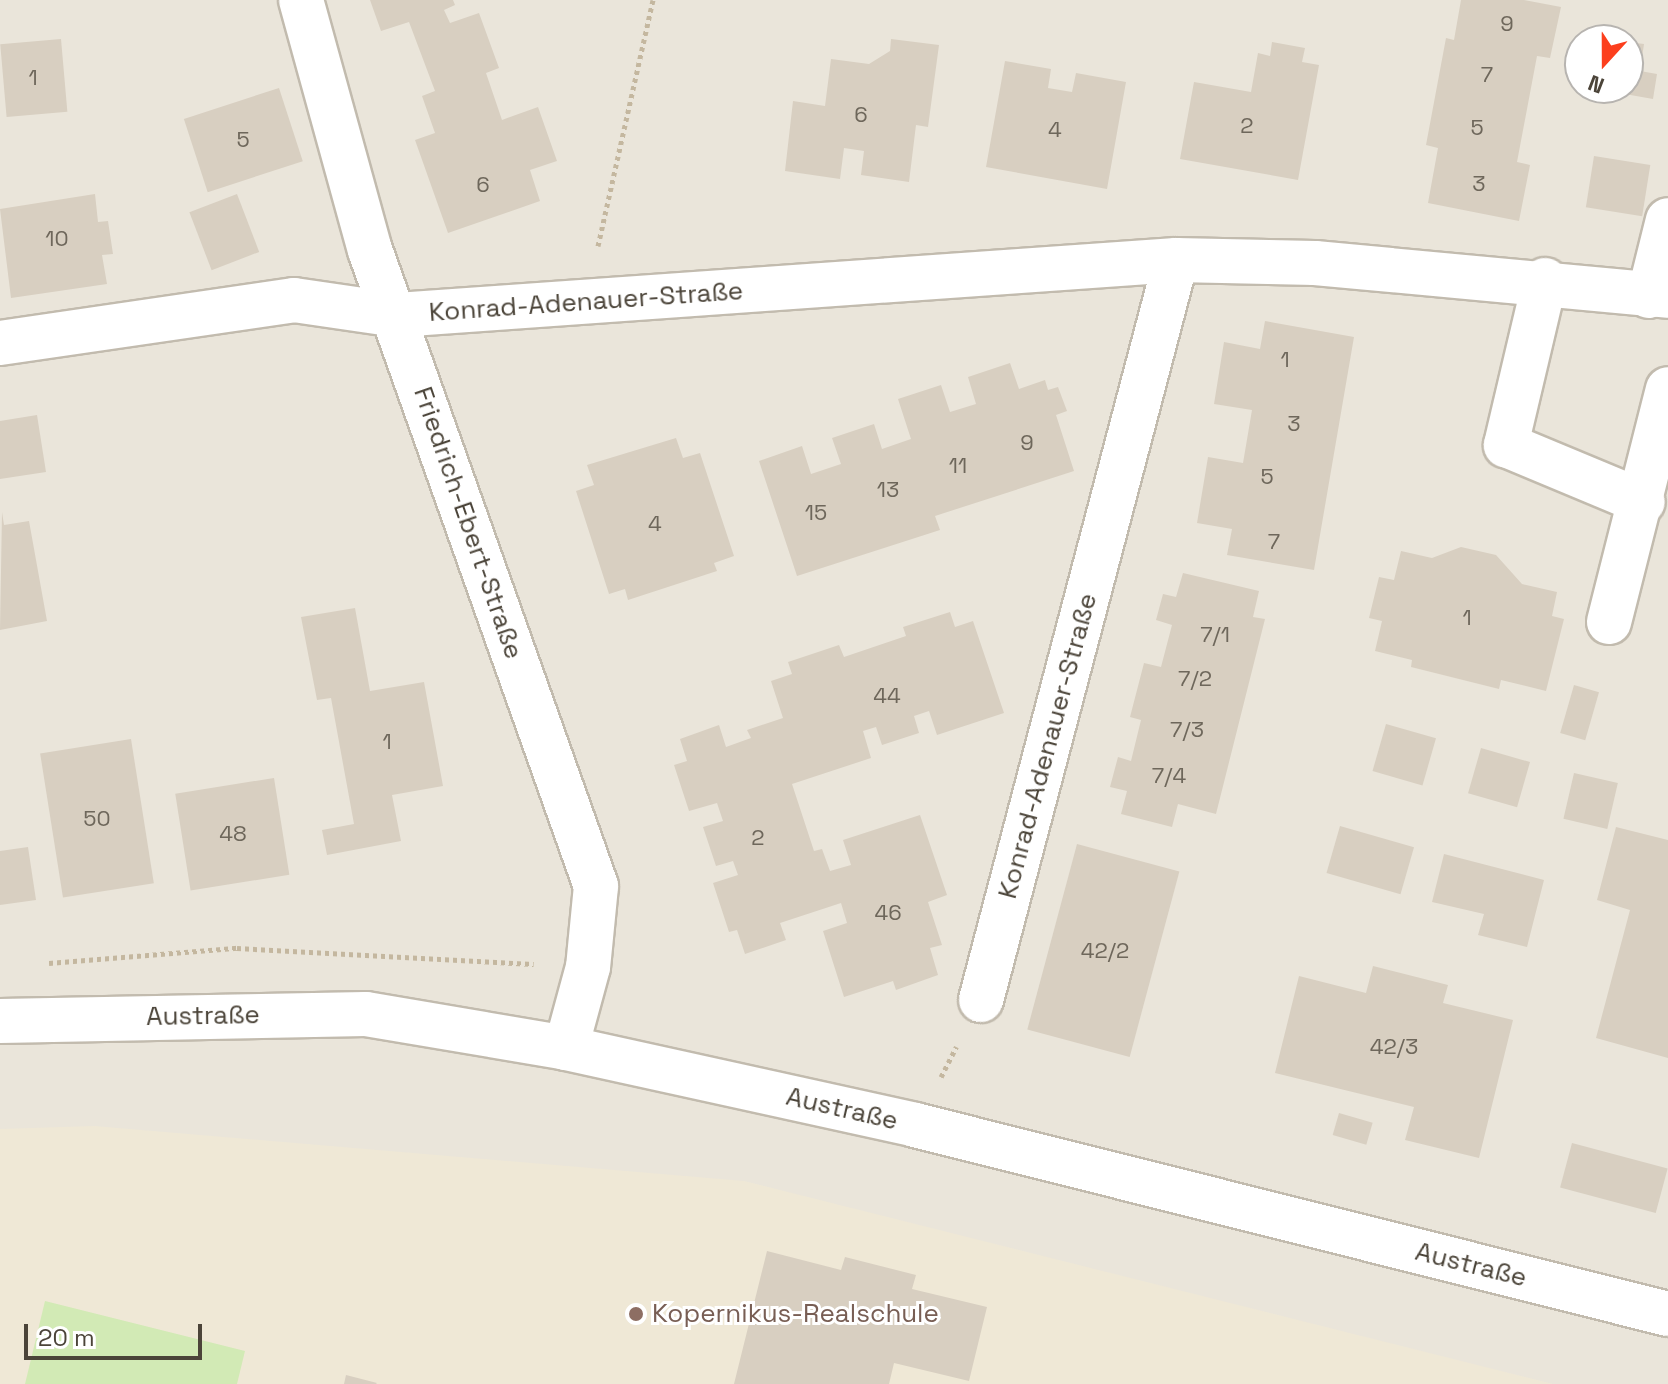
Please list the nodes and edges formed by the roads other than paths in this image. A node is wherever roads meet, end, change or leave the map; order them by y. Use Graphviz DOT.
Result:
graph roads {
  1 [pos="301,0"];
  2 [pos="1668,220"];
  3 [pos="1176,260"];
  4 [pos="1545,280"];
  5 [pos="1658,296"];
  6 [pos="397,315"];
  7 [pos="0,343"];
  8 [pos="1668,389"];
  9 [pos="1643,502"];
  10 [pos="1609,622"];
  11 [pos="981,1000"];
  12 [pos="0,1021"];
  13 [pos="566,1048"];
  14 [pos="1668,1314"];
  1 -- 6 [label="street, Friedrich-Ebert-Straße"];
  2 -- 5 [label="street"];
  3 -- 4 [label="street, Konrad-Adenauer-Straße"];
  3 -- 6 [label="street, Konrad-Adenauer-Straße"];
  3 -- 11 [label="street, Konrad-Adenauer-Straße"];
  4 -- 5 [label="street, Konrad-Adenauer-Straße"];
  4 -- 9 [label="street"];
  6 -- 7 [label="street, Konrad-Adenauer-Straße"];
  6 -- 13 [label="street, Friedrich-Ebert-Straße"];
  8 -- 9 [label="street"];
  9 -- 10 [label="street"];
  12 -- 13 [label="street, Austraße"];
  13 -- 14 [label="street, Austraße"];
}
